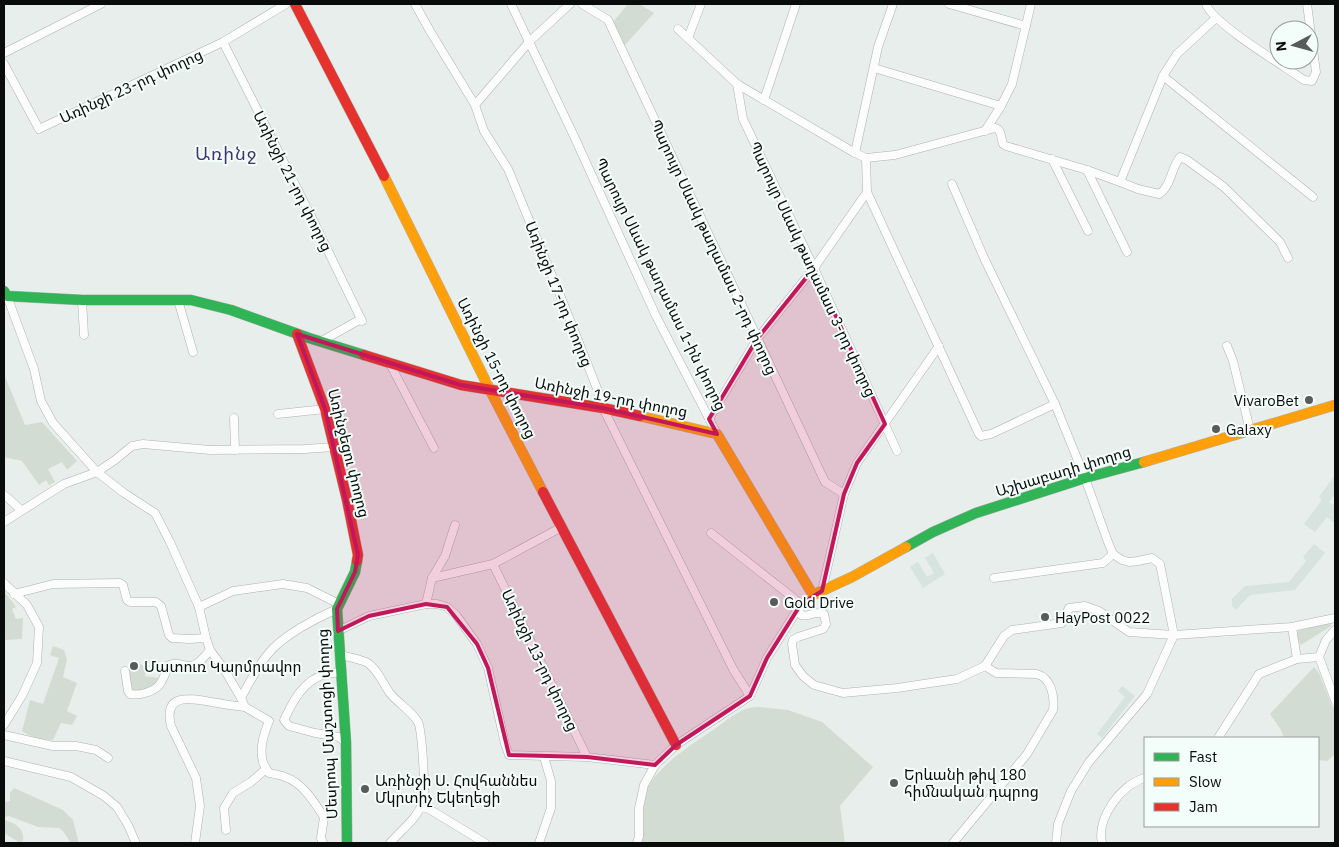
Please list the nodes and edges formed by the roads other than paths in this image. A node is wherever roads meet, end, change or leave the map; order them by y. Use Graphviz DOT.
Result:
graph roads {
  1 [pos="102,4"];
  2 [pos="286,4"];
  3 [pos="295,4"];
  4 [pos="415,4"];
  5 [pos="511,4"];
  6 [pos="570,4"];
  7 [pos="582,4"];
  8 [pos="701,4"];
  9 [pos="796,4"];
  10 [pos="893,4"];
  11 [pos="949,4"];
  12 [pos="1031,4"];
  13 [pos="1206,4"];
  14 [pos="1307,4"];
  15 [pos="1216,18"];
  16 [pos="1026,26"];
  17 [pos="678,29"];
  18 [pos="688,38"];
  19 [pos="223,42"];
  20 [pos="529,42"];
  21 [pos="4,53"];
  22 [pos="4,64"];
  23 [pos="874,68"];
  24 [pos="1163,76"];
  25 [pos="737,84"];
  26 [pos="764,100"];
  27 [pos="475,105"];
  28 [pos="1001,106"];
  29 [pos="985,131"];
  30 [pos="855,153"];
  31 [pos="866,158"];
  32 [pos="1052,159"];
  33 [pos="1087,170"];
  34 [pos="1120,182"];
  35 [pos="952,184"];
  36 [pos="867,192"];
  37 [pos="1313,197"];
  38 [pos="1088,231"];
  39 [pos="1127,252"];
  40 [pos="1288,258"];
  41 [pos="814,268"];
  42 [pos="6,293"];
  43 [pos="82,300"];
  44 [pos="178,300"];
  45 [pos="297,334"];
  46 [pos="84,335"];
  47 [pos="757,339"];
  48 [pos="320,342"];
  49 [pos="939,346"];
  50 [pos="1227,346"];
  51 [pos="192,352"];
  52 [pos="389,362"];
  53 [pos="490,390"];
  54 [pos="1055,404"];
  55 [pos="1335,405"];
  56 [pos="602,408"];
  57 [pos="324,409"];
  58 [pos="278,414"];
  59 [pos="234,418"];
  60 [pos="709,419"];
  61 [pos="885,424"];
  62 [pos="1250,430"];
  63 [pos="717,434"];
  64 [pos="334,447"];
  65 [pos="434,448"];
  66 [pos="235,450"];
  67 [pos="897,451"];
  68 [pos="97,472"];
  69 [pos="1085,478"];
  70 [pos="844,494"];
  71 [pos="4,495"];
  72 [pos="21,510"];
  73 [pos="4,522"];
  74 [pos="455,525"];
  75 [pos="562,527"];
  76 [pos="711,532"];
  77 [pos="1113,554"];
  78 [pos="493,564"];
  79 [pos="432,578"];
  80 [pos="994,578"];
  81 [pos="4,584"];
  82 [pos="817,593"];
  83 [pos="14,594"];
  84 [pos="426,604"];
  85 [pos="801,604"];
  86 [pos="338,606"];
  87 [pos="199,607"];
  88 [pos="1335,618"];
  89 [pos="1292,627"];
  90 [pos="1335,630"];
  91 [pos="338,631"];
  92 [pos="1174,635"];
  93 [pos="206,638"];
  94 [pos="210,650"];
  95 [pos="340,655"];
  96 [pos="1319,657"];
  97 [pos="1297,659"];
  98 [pos="985,666"];
  99 [pos="124,671"];
  100 [pos="341,672"];
  101 [pos="750,696"];
  102 [pos="241,698"];
  103 [pos="1335,700"];
  104 [pos="245,707"];
  105 [pos="4,725"];
  106 [pos="4,735"];
  107 [pos="1219,737"];
  108 [pos="346,743"];
  109 [pos="676,745"];
  110 [pos="544,756"];
  111 [pos="587,757"];
  112 [pos="108,758"];
  113 [pos="4,761"];
  114 [pos="655,766"];
  115 [pos="266,769"];
  116 [pos="1144,778"];
  117 [pos="421,807"];
  118 [pos="137,829"];
  119 [pos="226,830"];
  120 [pos="471,835"];
  121 [pos="136,842"];
  122 [pos="195,843"];
  123 [pos="323,843"];
  124 [pos="348,843"];
  125 [pos="390,843"];
  126 [pos="470,843"];
  127 [pos="486,843"];
  128 [pos="539,843"];
  129 [pos="637,843"];
  130 [pos="953,843"];
  131 [pos="1056,843"];
  132 [pos="1102,843"];
  1 -- 21 [label="street"];
  2 -- 19 [label="street, Առինջի 23-րդ փողոց"];
  3 -- 53 [label="street, Առինջի 15-րդ փողոց"];
  4 -- 27 [label="street, Առինջի 17-րդ փողոց"];
  5 -- 20 [label="street, Պարույր Սևակ թաղամաս 1-ին փողոց"];
  6 -- 20 [label="street"];
  7 -- 47 [label="street, Պարույր Սևակ թաղամաս 2-րդ փողոց"];
  8 -- 18 [label="street"];
  9 -- 26 [label="street"];
  10 -- 23 [label="street"];
  11 -- 16 [label="street"];
  12 -- 16 [label="street"];
  13 -- 15 [label="street"];
  14 -- 15 [label="street"];
  15 -- 24 [label="street"];
  16 -- 28 [label="street"];
  17 -- 18 [label="street"];
  18 -- 25 [label="street"];
  19 -- 22 [label="street, Առինջի 23-րդ փողոց"];
  19 -- 48 [label="street, Առինջի 21-րդ փողոց"];
  20 -- 27 [label="street"];
  20 -- 60 [label="street, Պարույր Սևակ թաղամաս 1-ին փողոց"];
  23 -- 28 [label="street"];
  23 -- 30 [label="street"];
  24 -- 34 [label="street"];
  24 -- 37 [label="street"];
  25 -- 26 [label="street"];
  25 -- 41 [label="street, Պարույր Սևակ թաղամաս 3-րդ փողոց"];
  26 -- 30 [label="street"];
  27 -- 56 [label="street, Առինջի 17-րդ փողոց"];
  28 -- 29 [label="street"];
  29 -- 31 [label="street"];
  29 -- 32 [label="street"];
  30 -- 31 [label="street"];
  31 -- 36 [label="street"];
  32 -- 33 [label="street"];
  32 -- 38 [label="street"];
  33 -- 34 [label="street"];
  33 -- 39 [label="street"];
  34 -- 40 [label="street"];
  35 -- 54 [label="street"];
  36 -- 41 [label="street"];
  36 -- 49 [label="street"];
  41 -- 47 [label="street"];
  41 -- 61 [label="street, Պարույր Սևակ թաղամաս 3-րդ փողոց"];
  42 -- 43 [label="street"];
  42 -- 68 [label="street"];
  43 -- 44 [label="street"];
  43 -- 46 [label="street"];
  44 -- 45 [label="street"];
  44 -- 51 [label="street"];
  45 -- 48 [label="street, Առինջի 19-րդ փողոց"];
  45 -- 57 [label="street, Առինջեցու փողոց"];
  47 -- 60 [label="street"];
  47 -- 70 [label="street, Պարույր Սևակ թաղամաս 2-րդ փողոց"];
  48 -- 52 [label="street, Առինջի 19-րդ փողոց"];
  49 -- 54 [label="street"];
  49 -- 61 [label="street"];
  50 -- 62 [label="street"];
  52 -- 53 [label="street, Առինջի 19-րդ փողոց"];
  52 -- 65 [label="street"];
  53 -- 56 [label="street, Առինջի 19-րդ փողոց"];
  53 -- 75 [label="street, Առինջի 15-րդ փողոց"];
  54 -- 69 [label="street"];
  55 -- 62 [label="street, Աշխաբադի փողոց"];
  56 -- 63 [label="street, Առինջի 19-րդ փողոց"];
  56 -- 101 [label="street, Առինջի 17-րդ փողոց"];
  57 -- 58 [label="street"];
  57 -- 64 [label="street, Առինջեցու փողոց"];
  59 -- 66 [label="street"];
  60 -- 63 [label="street, Պարույր Սևակ թաղամաս 1-ին փողոց"];
  61 -- 67 [label="street, Պարույր Սևակ թաղամաս 3-րդ փողոց"];
  61 -- 70 [label="street"];
  62 -- 69 [label="street, Աշխաբադի փողոց"];
  63 -- 82 [label="street, Պարույր Սևակ թաղամաս 1-ին փողոց"];
  64 -- 66 [label="street"];
  64 -- 86 [label="street, Առինջեցու փողոց"];
  66 -- 68 [label="street"];
  68 -- 72 [label="street"];
  68 -- 87 [label="street"];
  69 -- 77 [label="street"];
  69 -- 82 [label="street, Աշխաբադի փողոց"];
  70 -- 82 [label="street"];
  71 -- 72 [label="street"];
  72 -- 73 [label="street"];
  74 -- 79 [label="street"];
  75 -- 78 [label="street"];
  75 -- 109 [label="street, Առինջի 15-րդ փողոց"];
  76 -- 85 [label="street"];
  77 -- 80 [label="street"];
  77 -- 92 [label="street"];
  78 -- 79 [label="street"];
  78 -- 111 [label="street, Առինջի 13-րդ փողոց"];
  79 -- 84 [label="street"];
  81 -- 83 [label="street"];
  82 -- 85 [label="street"];
  83 -- 93 [label="street"];
  83 -- 105 [label="street"];
  84 -- 91 [label="street"];
  84 -- 110 [label="street"];
  85 -- 98 [label="street"];
  85 -- 101 [label="street"];
  86 -- 87 [label="street"];
  86 -- 91 [label="street, Մեսրոպ Մաշտոցի փողոց"];
  86 -- 102 [label="street"];
  87 -- 93 [label="street"];
  88 -- 89 [label="street"];
  89 -- 92 [label="street"];
  89 -- 97 [label="street"];
  90 -- 96 [label="street"];
  91 -- 95 [label="street, Մեսրոպ Մաշտոցի փողոց"];
  92 -- 98 [label="street"];
  92 -- 131 [label="street"];
  93 -- 94 [label="street"];
  94 -- 99 [label="street"];
  94 -- 102 [label="street"];
  95 -- 100 [label="street, Մեսրոպ Մաշտոցի փողոց"];
  95 -- 117 [label="street"];
  96 -- 97 [label="street"];
  96 -- 103 [label="street"];
  97 -- 107 [label="street"];
  98 -- 130 [label="street"];
  100 -- 108 [label="street, Մեսրոպ Մաշտոցի փողոց"];
  100 -- 108 [label="street"];
  101 -- 109 [label="street"];
  102 -- 104 [label="street"];
  104 -- 115 [label="street"];
  104 -- 122 [label="street"];
  106 -- 112 [label="street"];
  108 -- 124 [label="street, Մեսրոպ Մաշտոցի փողոց"];
  109 -- 114 [label="street"];
  110 -- 111 [label="street"];
  110 -- 128 [label="street"];
  111 -- 114 [label="street"];
  113 -- 121 [label="street"];
  114 -- 129 [label="street"];
  115 -- 119 [label="street"];
  115 -- 123 [label="street"];
  116 -- 132 [label="street"];
  117 -- 120 [label="street"];
  117 -- 125 [label="street"];
  118 -- 121 [label="street"];
  120 -- 126 [label="street"];
  120 -- 127 [label="street"];
}
